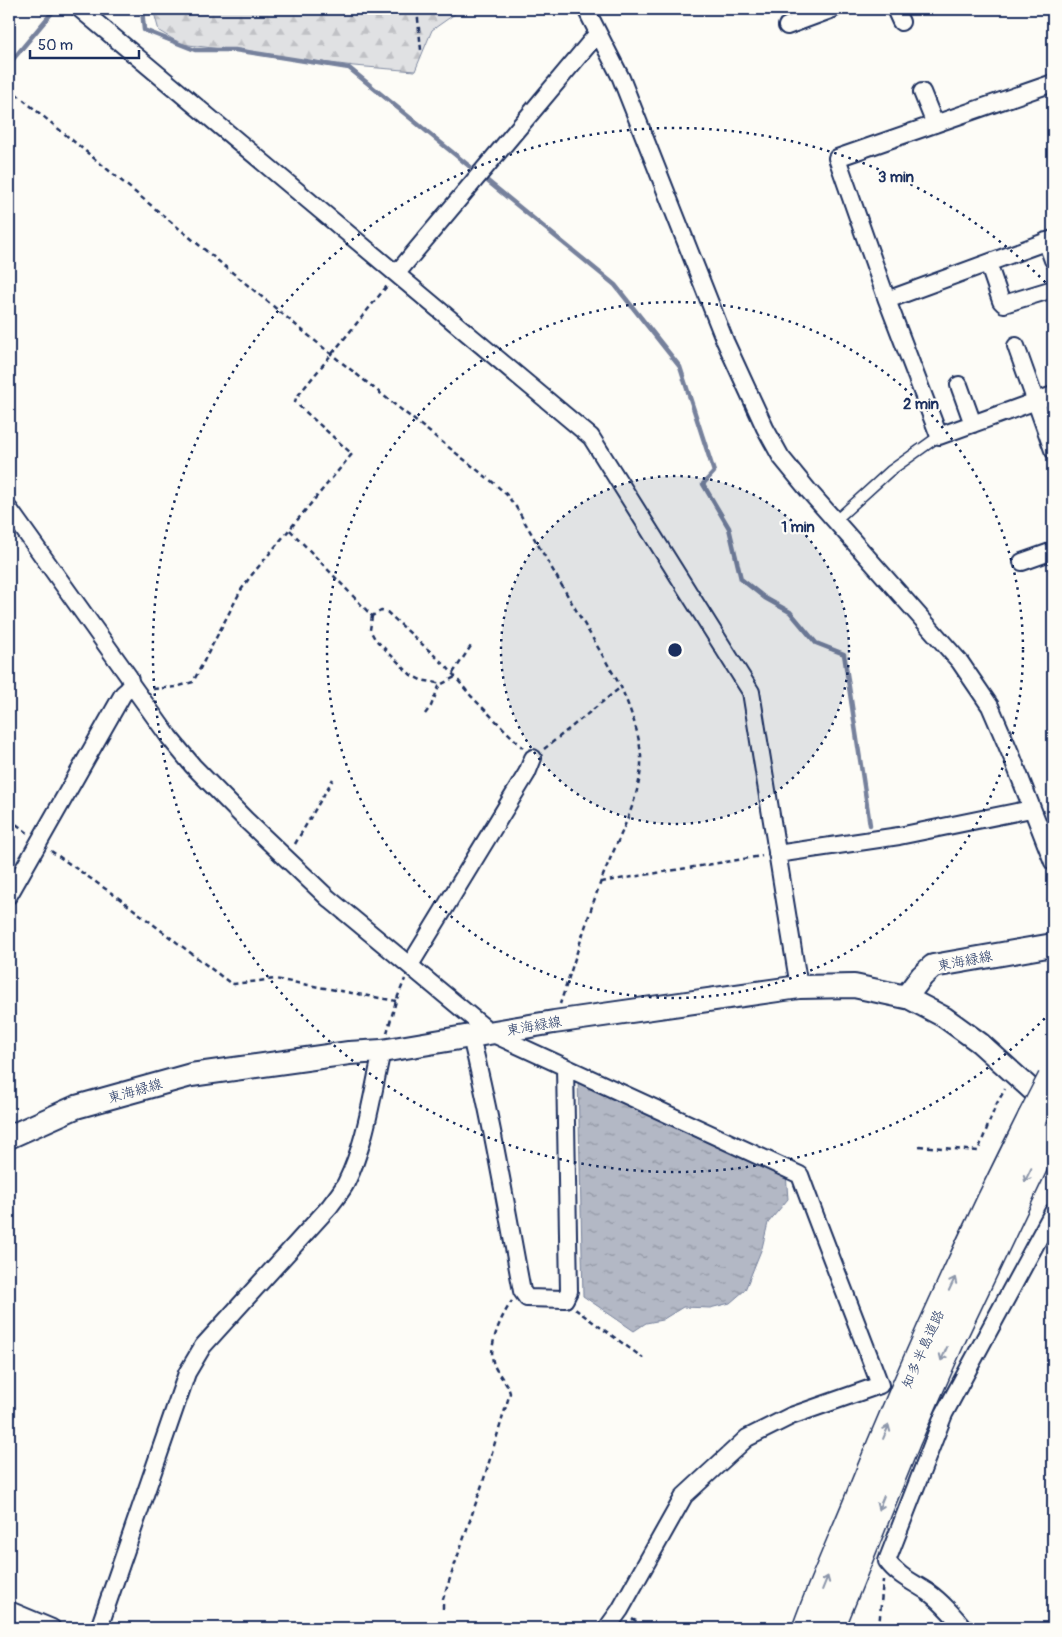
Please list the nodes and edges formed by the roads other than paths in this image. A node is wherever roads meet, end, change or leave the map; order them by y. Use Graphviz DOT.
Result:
graph roads {
  1 [pos="80,9"];
  2 [pos="586,9"];
  3 [pos="833,9"];
  4 [pos="787,26"];
  5 [pos="598,33"];
  6 [pos="1053,82"];
  7 [pos="922,92"];
  8 [pos="935,124"];
  9 [pos="1050,240"];
  10 [pos="1053,260"];
  11 [pos="988,263"];
  12 [pos="397,274"];
  13 [pos="1053,289"];
  14 [pos="887,300"];
  15 [pos="1016,346"];
  16 [pos="959,385"];
  17 [pos="1053,395"];
  18 [pos="1036,401"];
  19 [pos="973,424"];
  20 [pos="939,436"];
  21 [pos="1053,450"];
  22 [pos="9,509"];
  23 [pos="835,521"];
  24 [pos="1053,551"];
  25 [pos="1022,562"];
  26 [pos="132,686"];
  27 [pos="533,758"];
  28 [pos="1031,809"];
  29 [pos="777,854"];
  30 [pos="1053,862"];
  31 [pos="9,896"];
  32 [pos="1053,945"];
  33 [pos="411,966"];
  34 [pos="799,987"];
  35 [pos="906,997"];
  36 [pos="481,1035"];
  37 [pos="382,1051"];
  38 [pos="565,1067"];
  39 [pos="1053,1078"];
  40 [pos="1047,1120"];
  41 [pos="9,1136"];
  42 [pos="1053,1212"];
  43 [pos="9,1610"];
  44 [pos="52,1628"];
  45 [pos="99,1628"];
  46 [pos="607,1628"];
  47 [pos="807,1628"];
  48 [pos="830,1628"];
  49 [pos="964,1628"];
  1 -- 12 [label="street"];
  2 -- 5 [label="street"];
  3 -- 4 [label="street"];
  5 -- 12 [label="street"];
  5 -- 23 [label="street"];
  6 -- 8 [label="street"];
  7 -- 8 [label="street"];
  8 -- 14 [label="street"];
  9 -- 10 [label="street"];
  9 -- 11 [label="street"];
  11 -- 13 [label="street"];
  11 -- 14 [label="street"];
  12 -- 29 [label="street"];
  14 -- 20 [label="street"];
  15 -- 18 [label="street"];
  16 -- 19 [label="street"];
  17 -- 18 [label="street"];
  18 -- 19 [label="street"];
  18 -- 21 [label="street"];
  19 -- 20 [label="street"];
  20 -- 23 [label="lane"];
  22 -- 26 [label="street"];
  23 -- 28 [label="street"];
  24 -- 25 [label="street"];
  26 -- 31 [label="street"];
  26 -- 33 [label="street"];
  27 -- 33 [label="street"];
  28 -- 29 [label="street"];
  28 -- 30 [label="street"];
  29 -- 34 [label="street"];
  32 -- 35 [label="main road, 東海緑線"];
  33 -- 36 [label="street"];
  34 -- 35 [label="main road, 東海緑線"];
  34 -- 36 [label="main road, 東海緑線"];
  35 -- 40 [label="street"];
  36 -- 37 [label="main road, 東海緑線"];
  36 -- 38 [label="street"];
  36 -- 38 [label="street"];
  37 -- 41 [label="main road, 東海緑線"];
  37 -- 45 [label="street"];
  38 -- 46 [label="street"];
  39 -- 40 [label="highway, 知多半島道路, bridge"];
  47 -- 40 [label="highway, 知多半島道路, one-way"];
  40 -- 48 [label="highway, 知多半島道路, one-way"];
  42 -- 49 [label="street"];
  43 -- 44 [label="street"];
}
